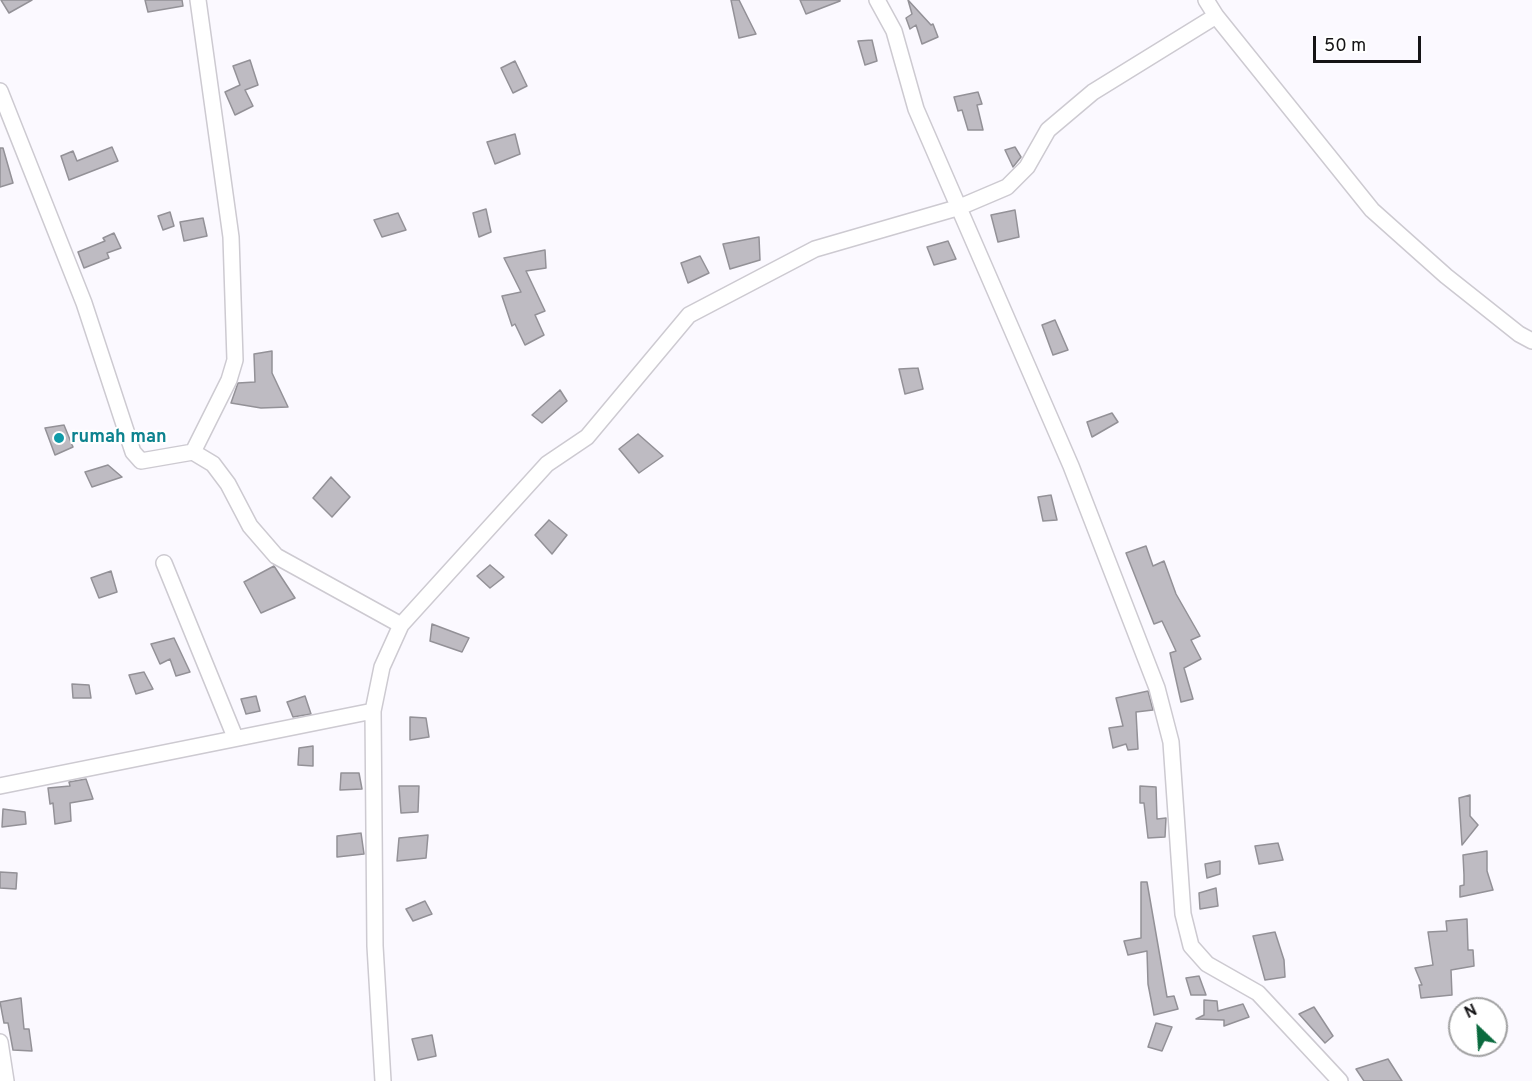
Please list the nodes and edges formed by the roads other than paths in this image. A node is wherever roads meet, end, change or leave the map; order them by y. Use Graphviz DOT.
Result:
graph roads {
  1 [pos="198,0"];
  2 [pos="877,0"];
  3 [pos="1206,0"];
  4 [pos="1216,16"];
  5 [pos="0,90"];
  6 [pos="960,207"];
  7 [pos="1532,341"];
  8 [pos="193,452"];
  9 [pos="164,564"];
  10 [pos="401,625"];
  11 [pos="373,711"];
  12 [pos="236,737"];
  13 [pos="0,786"];
  14 [pos="0,1042"];
  15 [pos="6,1081"];
  16 [pos="383,1081"];
  17 [pos="1340,1081"];
  1 -- 8 [label="street"];
  2 -- 6 [label="street"];
  3 -- 4 [label="street"];
  4 -- 6 [label="street"];
  4 -- 7 [label="street"];
  5 -- 8 [label="street"];
  6 -- 10 [label="street"];
  6 -- 17 [label="street"];
  8 -- 10 [label="street"];
  9 -- 12 [label="street"];
  10 -- 11 [label="street"];
  11 -- 12 [label="street"];
  11 -- 16 [label="street"];
  12 -- 13 [label="street"];
  14 -- 15 [label="street"];
}
